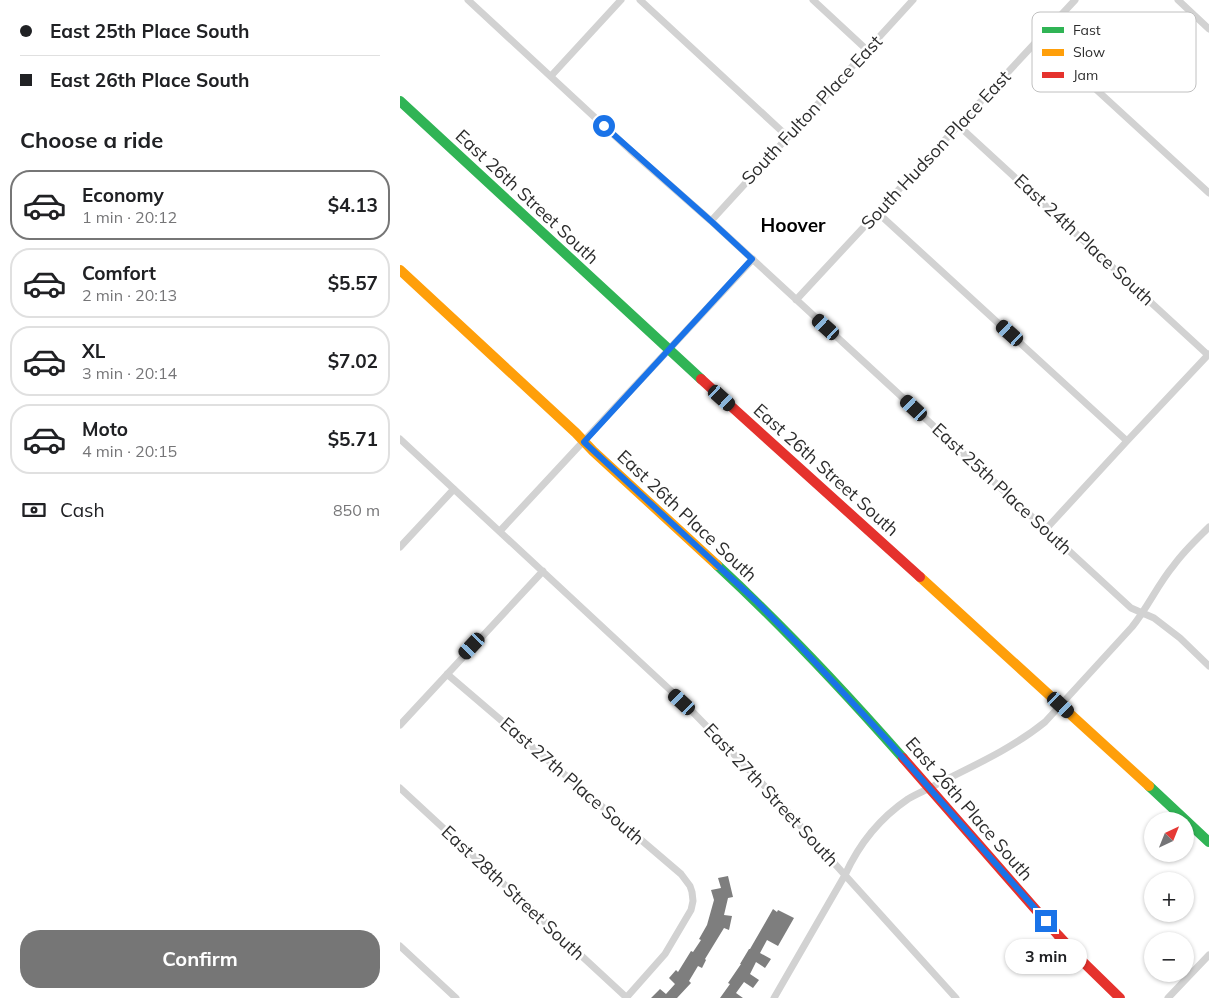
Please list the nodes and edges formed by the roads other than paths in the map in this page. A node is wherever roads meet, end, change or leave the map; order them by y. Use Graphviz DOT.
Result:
graph roads {
  1 [pos="468,0"];
  2 [pos="621,0"];
  3 [pos="640,0"];
  4 [pos="812,0"];
  5 [pos="913,0"];
  6 [pos="1075,0"];
  7 [pos="1178,0"];
  8 [pos="1064,12"];
  9 [pos="1191,12"];
  10 [pos="1196,17"];
  11 [pos="1209,29"];
  12 [pos="1032,47"];
  13 [pos="867,50"];
  14 [pos="551,76"];
  15 [pos="1099,92"];
  16 [pos="400,101"];
  17 [pos="959,126"];
  18 [pos="787,136"];
  19 [pos="1209,193"];
  20 [pos="878,213"];
  21 [pos="711,221"];
  22 [pos="752,259"];
  23 [pos="400,270"];
  24 [pos="796,300"];
  25 [pos="669,350"];
  26 [pos="1209,354"];
  27 [pos="400,439"];
  28 [pos="1127,441"];
  29 [pos="584,442"];
  30 [pos="454,489"];
  31 [pos="1209,527"];
  32 [pos="1046,529"];
  33 [pos="500,532"];
  34 [pos="400,547"];
  35 [pos="543,571"];
  36 [pos="1143,614"];
  37 [pos="1209,666"];
  38 [pos="447,674"];
  39 [pos="1061,705"];
  40 [pos="400,725"];
  41 [pos="400,788"];
  42 [pos="929,788"];
  43 [pos="1209,842"];
  44 [pos="845,875"];
  45 [pos="400,946"];
  46 [pos="1209,955"];
  47 [pos="456,998"];
  48 [pos="626,998"];
  49 [pos="774,998"];
  50 [pos="956,998"];
  51 [pos="1120,998"];
  52 [pos="1168,998"];
  1 -- 14 [label="street, East 25th Place South"];
  2 -- 14 [label="street"];
  3 -- 18 [label="street"];
  4 -- 13 [label="street"];
  5 -- 13 [label="street, South Fulton Place East"];
  6 -- 8 [label="street, South Hudson Place East"];
  7 -- 9 [label="street"];
  10 -- 11 [label="street"];
  12 -- 17 [label="street, South Hudson Place East"];
  13 -- 18 [label="street, South Fulton Place East"];
  14 -- 21 [label="street, East 25th Place South"];
  15 -- 19 [label="street"];
  16 -- 25 [label="street, East 26th Street South"];
  17 -- 20 [label="street, South Hudson Place East"];
  17 -- 26 [label="street, East 24th Place South"];
  18 -- 21 [label="street, South Fulton Place East"];
  20 -- 24 [label="street, South Hudson Place East"];
  20 -- 28 [label="street"];
  21 -- 22 [label="street, East 25th Place South"];
  22 -- 24 [label="street, East 25th Place South"];
  22 -- 25 [label="street"];
  23 -- 29 [label="street, East 26th Place South"];
  24 -- 32 [label="street, East 25th Place South"];
  25 -- 29 [label="street"];
  25 -- 39 [label="street, East 26th Street South"];
  26 -- 28 [label="street"];
  27 -- 30 [label="street, East 27th Street South"];
  28 -- 32 [label="street"];
  29 -- 33 [label="street"];
  29 -- 42 [label="street, East 26th Place South"];
  30 -- 33 [label="street, East 27th Street South"];
  30 -- 34 [label="street"];
  31 -- 36 [label="street"];
  32 -- 36 [label="street, East 25th Place South"];
  33 -- 35 [label="street, East 27th Street South"];
  35 -- 38 [label="street"];
  35 -- 44 [label="street, East 27th Street South"];
  36 -- 37 [label="street, East 25th Place South"];
  36 -- 39 [label="street"];
  38 -- 40 [label="street"];
  38 -- 48 [label="street, East 27th Place South"];
  39 -- 42 [label="street"];
  39 -- 43 [label="street, East 26th Street South"];
  41 -- 48 [label="street, East 28th Street South"];
  42 -- 44 [label="street"];
  42 -- 51 [label="street, East 26th Place South"];
  44 -- 49 [label="street"];
  44 -- 50 [label="street, East 27th Street South"];
  45 -- 47 [label="street"];
  46 -- 52 [label="street"];
}
